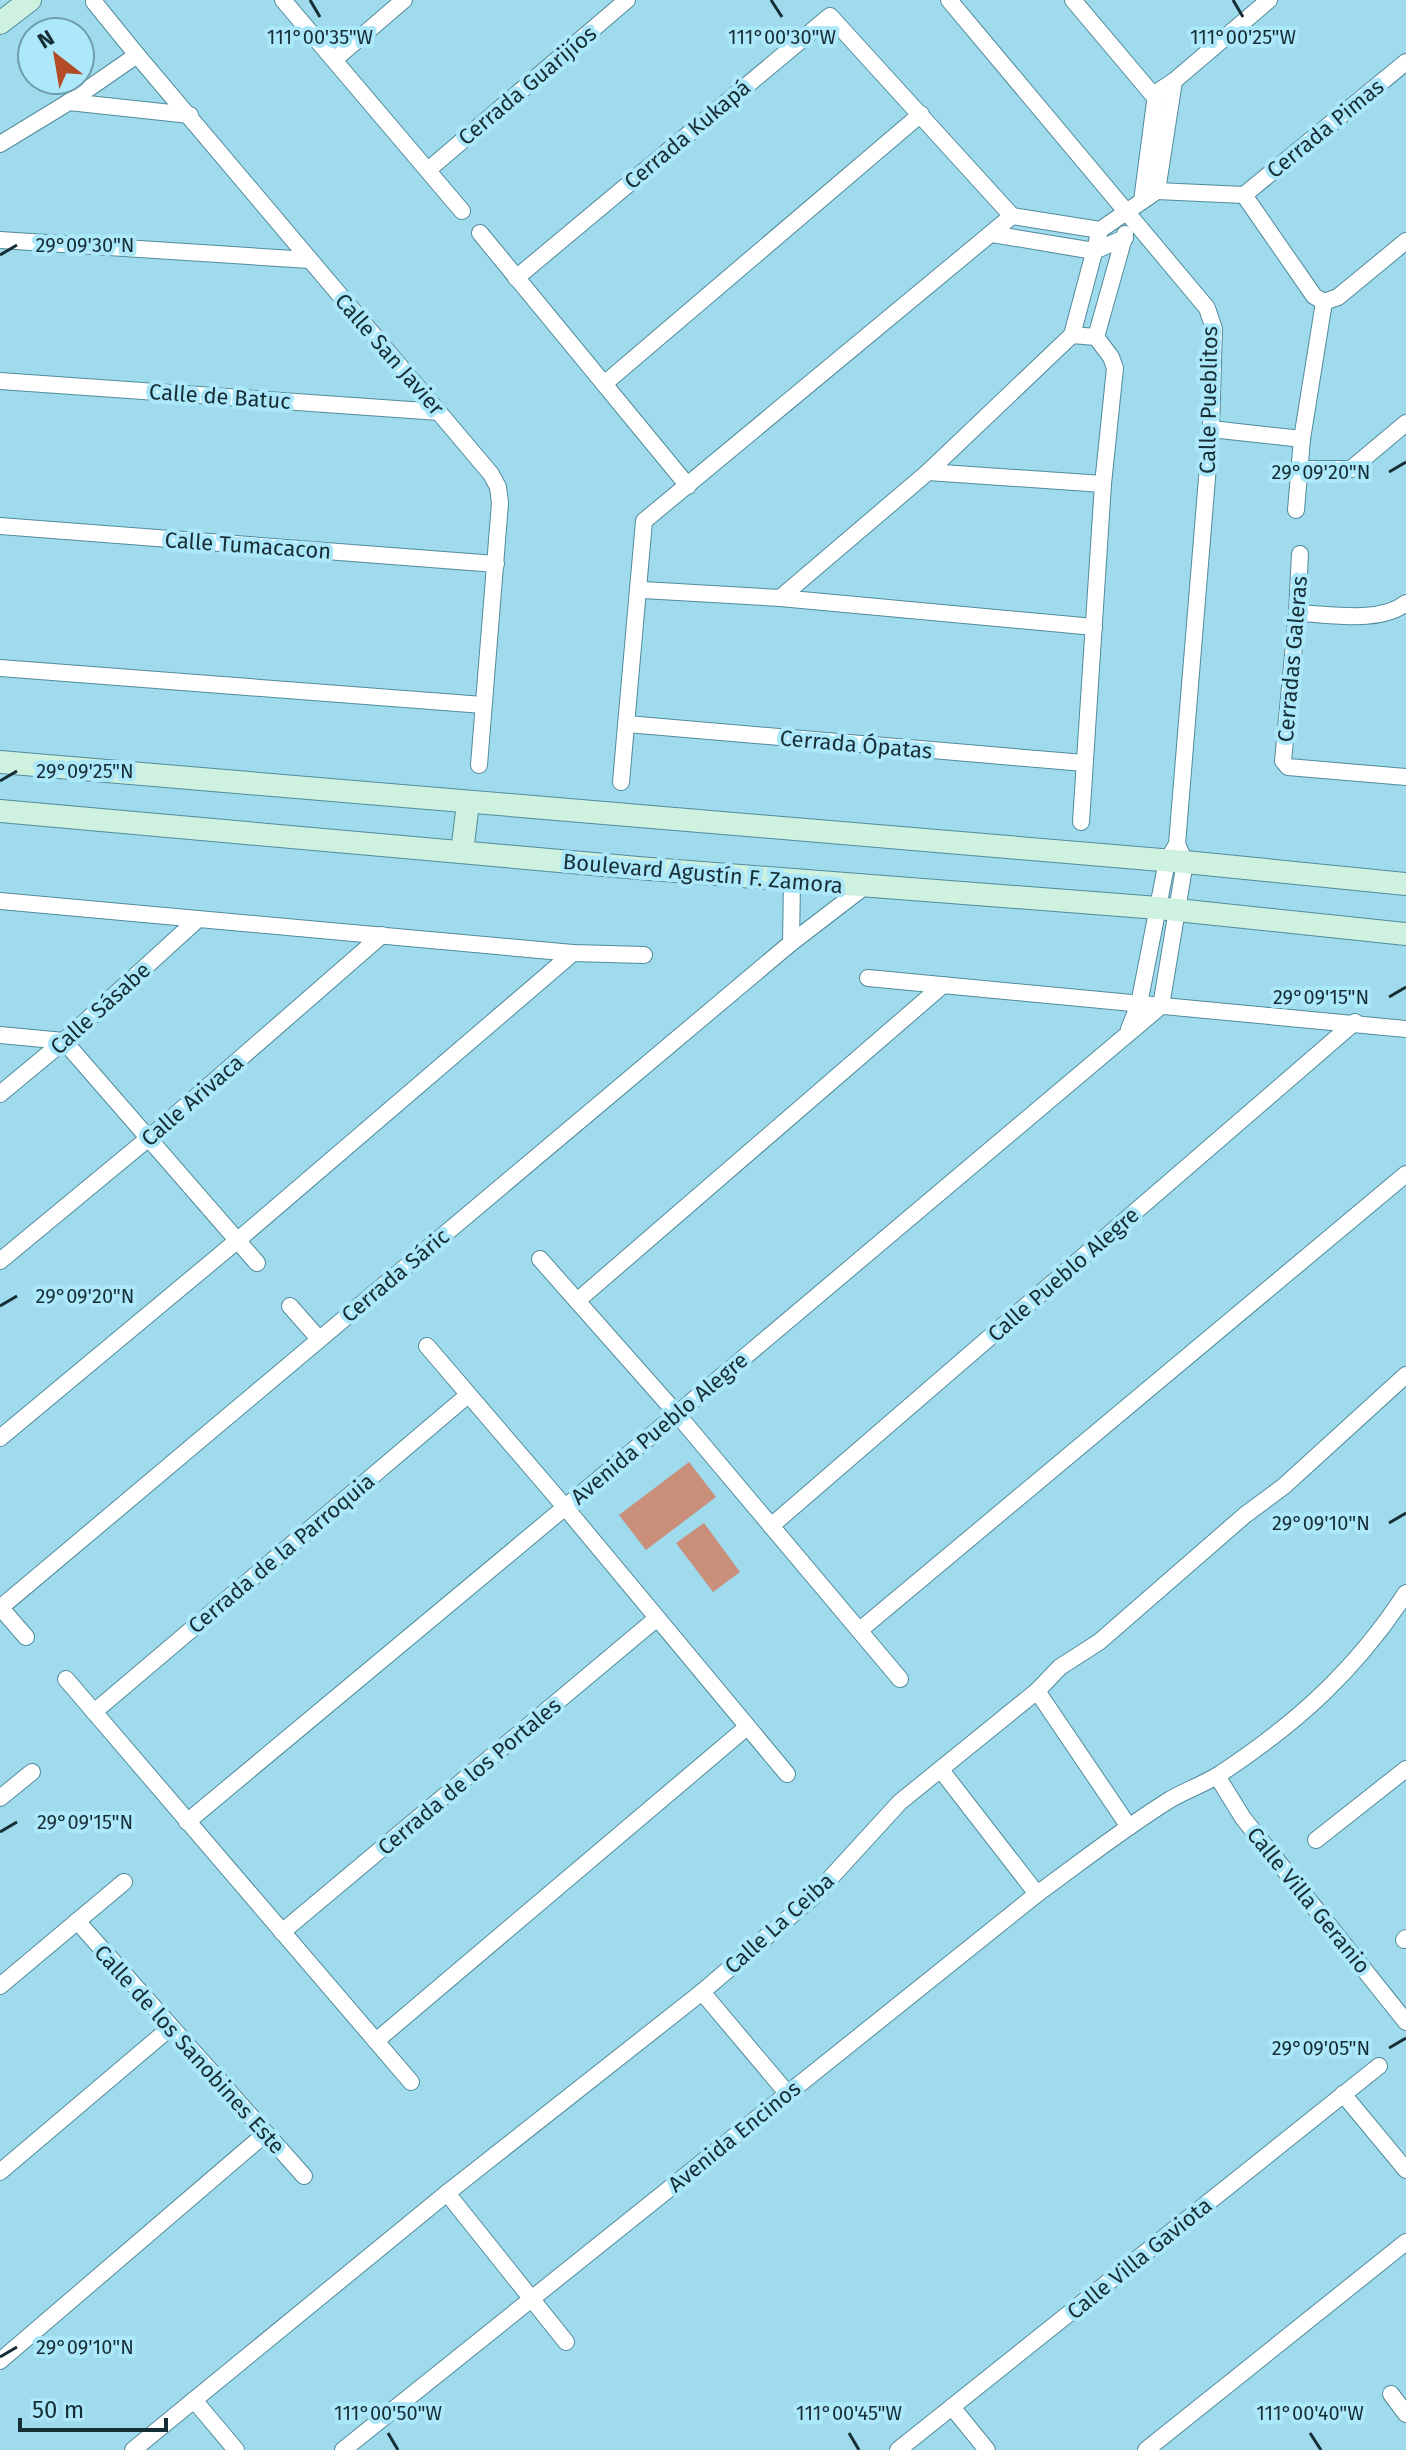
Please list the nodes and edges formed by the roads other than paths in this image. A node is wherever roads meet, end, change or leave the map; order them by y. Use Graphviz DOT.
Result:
graph roads {
  1 [pos="30,0"];
  2 [pos="283,0"];
  3 [pos="404,0"];
  4 [pos="627,0"];
  5 [pos="949,0"];
  6 [pos="1073,0"];
  7 [pos="1269,0"];
  8 [pos="94,2"];
  9 [pos="0,23"];
  10 [pos="137,55"];
  11 [pos="334,60"];
  12 [pos="1406,62"];
  13 [pos="1174,81"];
  14 [pos="1156,94"];
  15 [pos="69,102"];
  16 [pos="921,114"];
  17 [pos="190,115"];
  18 [pos="0,144"];
  19 [pos="428,170"];
  20 [pos="1157,191"];
  21 [pos="1244,195"];
  22 [pos="1142,201"];
  23 [pos="462,211"];
  24 [pos="1126,213"];
  25 [pos="1012,216"];
  26 [pos="1100,230"];
  27 [pos="480,233"];
  28 [pos="992,234"];
  29 [pos="1125,238"];
  30 [pos="0,240"];
  31 [pos="1406,241"];
  32 [pos="1094,251"];
  33 [pos="309,260"];
  34 [pos="516,278"];
  35 [pos="1324,302"];
  36 [pos="1072,335"];
  37 [pos="1096,337"];
  38 [pos="0,381"];
  39 [pos="604,384"];
  40 [pos="439,412"];
  41 [pos="1406,423"];
  42 [pos="1211,429"];
  43 [pos="1302,439"];
  44 [pos="1300,469"];
  45 [pos="928,472"];
  46 [pos="1103,484"];
  47 [pos="688,486"];
  48 [pos="1296,510"];
  49 [pos="0,526"];
  50 [pos="1300,554"];
  51 [pos="496,564"];
  52 [pos="638,593"];
  53 [pos="780,598"];
  54 [pos="1406,603"];
  55 [pos="1297,613"];
  56 [pos="1094,627"];
  57 [pos="0,668"];
  58 [pos="483,705"];
  59 [pos="627,724"];
  60 [pos="0,762"];
  61 [pos="1084,763"];
  62 [pos="479,765"];
  63 [pos="1406,777"];
  64 [pos="621,782"];
  65 [pos="468,803"];
  66 [pos="0,811"];
  67 [pos="1081,822"];
  68 [pos="462,852"];
  69 [pos="1177,856"];
  70 [pos="792,881"];
  71 [pos="1406,884"];
  72 [pos="864,887"];
  73 [pos="0,901"];
  74 [pos="1168,910"];
  75 [pos="198,919"];
  76 [pos="1406,934"];
  77 [pos="382,935"];
  78 [pos="791,943"];
  79 [pos="573,953"];
  80 [pos="644,955"];
  81 [pos="868,978"];
  82 [pos="943,985"];
  83 [pos="1139,1004"];
  84 [pos="1161,1006"];
  85 [pos="1355,1022"];
  86 [pos="1406,1029"];
  87 [pos="1129,1031"];
  88 [pos="0,1035"];
  89 [pos="64,1041"];
  90 [pos="0,1094"];
  91 [pos="150,1137"];
  92 [pos="1406,1174"];
  93 [pos="238,1240"];
  94 [pos="540,1259"];
  95 [pos="0,1261"];
  96 [pos="257,1263"];
  97 [pos="577,1301"];
  98 [pos="290,1306"];
  99 [pos="319,1339"];
  100 [pos="427,1346"];
  101 [pos="1406,1375"];
  102 [pos="468,1395"];
  103 [pos="677,1414"];
  104 [pos="0,1438"];
  105 [pos="565,1507"];
  106 [pos="771,1526"];
  107 [pos="1406,1593"];
  108 [pos="0,1608"];
  109 [pos="656,1619"];
  110 [pos="860,1630"];
  111 [pos="26,1637"];
  112 [pos="66,1679"];
  113 [pos="900,1679"];
  114 [pos="1037,1691"];
  115 [pos="94,1712"];
  116 [pos="747,1727"];
  117 [pos="1406,1769"];
  118 [pos="941,1770"];
  119 [pos="32,1772"];
  120 [pos="787,1774"];
  121 [pos="1217,1776"];
  122 [pos="0,1798"];
  123 [pos="187,1822"];
  124 [pos="1129,1827"];
  125 [pos="1316,1840"];
  126 [pos="124,1882"];
  127 [pos="1037,1894"];
  128 [pos="77,1921"];
  129 [pos="282,1932"];
  130 [pos="0,1986"];
  131 [pos="702,1992"];
  132 [pos="1406,2022"];
  133 [pos="170,2028"];
  134 [pos="376,2041"];
  135 [pos="1379,2066"];
  136 [pos="411,2082"];
  137 [pos="787,2093"];
  138 [pos="1343,2094"];
  139 [pos="265,2134"];
  140 [pos="1406,2170"];
  141 [pos="0,2172"];
  142 [pos="304,2176"];
  143 [pos="447,2193"];
  144 [pos="1406,2242"];
  145 [pos="530,2298"];
  146 [pos="566,2342"];
  147 [pos="0,2361"];
  148 [pos="1391,2394"];
  149 [pos="194,2400"];
  150 [pos="952,2407"];
  151 [pos="1406,2414"];
  152 [pos="133,2450"];
  153 [pos="236,2450"];
  154 [pos="343,2450"];
  155 [pos="898,2450"];
  156 [pos="987,2450"];
  157 [pos="1146,2450"];
  1 -- 9 [label="street"];
  2 -- 11 [label="street"];
  3 -- 11 [label="street"];
  4 -- 19 [label="street, Cerrada Guarijíos"];
  5 -- 24 [label="street, Calle Pueblitos"];
  6 -- 14 [label="street"];
  7 -- 13 [label="street"];
  8 -- 10 [label="street, Calle San Javier"];
  10 -- 15 [label="street"];
  10 -- 17 [label="street, Calle San Javier"];
  11 -- 19 [label="street"];
  12 -- 21 [label="street, Cerrada Pimas"];
  13 -- 14 [label="street"];
  13 -- 20 [label="street"];
  14 -- 22 [label="street"];
  15 -- 17 [label="street"];
  15 -- 18 [label="street"];
  16 -- 25 [label="street, Cerrada Kukapá"];
  16 -- 34 [label="street, Cerrada Kukapá"];
  16 -- 39 [label="street"];
  17 -- 33 [label="street, Calle San Javier"];
  19 -- 23 [label="street"];
  20 -- 21 [label="street"];
  20 -- 22 [label="street"];
  21 -- 35 [label="street"];
  22 -- 24 [label="street"];
  24 -- 26 [label="street"];
  24 -- 29 [label="street"];
  24 -- 42 [label="street, Calle Pueblitos"];
  25 -- 26 [label="street"];
  25 -- 28 [label="street"];
  26 -- 32 [label="street"];
  27 -- 34 [label="street"];
  28 -- 32 [label="street"];
  28 -- 47 [label="street"];
  29 -- 32 [label="street"];
  29 -- 37 [label="street"];
  30 -- 33 [label="street"];
  31 -- 35 [label="street"];
  32 -- 36 [label="street"];
  33 -- 40 [label="street, Calle San Javier"];
  34 -- 39 [label="street"];
  35 -- 43 [label="street"];
  36 -- 37 [label="street"];
  36 -- 45 [label="street"];
  37 -- 46 [label="street"];
  38 -- 40 [label="street, Calle de Batuc"];
  39 -- 47 [label="street"];
  40 -- 51 [label="street, Calle San Javier"];
  41 -- 44 [label="street"];
  42 -- 43 [label="street"];
  42 -- 69 [label="street, Calle Pueblitos"];
  43 -- 44 [label="street"];
  44 -- 48 [label="street"];
  45 -- 46 [label="street"];
  45 -- 53 [label="street"];
  46 -- 56 [label="street"];
  47 -- 52 [label="street"];
  49 -- 51 [label="street, Calle Tumacacon"];
  50 -- 55 [label="street, Cerradas Galeras"];
  51 -- 58 [label="street, Calle San Javier"];
  52 -- 53 [label="street"];
  52 -- 59 [label="street"];
  53 -- 56 [label="street"];
  54 -- 55 [label="street"];
  55 -- 63 [label="street, Cerradas Galeras"];
  56 -- 61 [label="street"];
  57 -- 58 [label="street"];
  58 -- 62 [label="street, Calle San Javier"];
  59 -- 61 [label="street, Cerrada Ópatas"];
  59 -- 64 [label="street"];
  60 -- 65 [label="street"];
  61 -- 67 [label="street"];
  65 -- 68 [label="street"];
  65 -- 69 [label="street"];
  66 -- 68 [label="street, Boulevard Agustín F. Zamora"];
  68 -- 70 [label="street, Boulevard Agustín F. Zamora"];
  69 -- 71 [label="street"];
  69 -- 74 [label="street, Avenida Pueblo Alegre"];
  70 -- 72 [label="street, Boulevard Agustín F. Zamora"];
  70 -- 78 [label="street"];
  72 -- 74 [label="street, Boulevard Agustín F. Zamora"];
  72 -- 78 [label="street, Cerrada Sáric"];
  73 -- 75 [label="street"];
  74 -- 76 [label="street, Boulevard Agustín F. Zamora"];
  74 -- 83 [label="street, Avenida Pueblo Alegre"];
  74 -- 84 [label="street, Avenida Pueblo Alegre"];
  75 -- 77 [label="street"];
  75 -- 89 [label="street, Calle Sásabe"];
  77 -- 79 [label="street"];
  77 -- 91 [label="street, Calle Arivaca"];
  78 -- 99 [label="street, Cerrada Sáric"];
  79 -- 80 [label="street"];
  79 -- 93 [label="street"];
  81 -- 82 [label="street"];
  82 -- 83 [label="street"];
  82 -- 97 [label="street"];
  83 -- 84 [label="street"];
  83 -- 87 [label="street, Avenida Pueblo Alegre"];
  84 -- 85 [label="street"];
  84 -- 87 [label="street, Avenida Pueblo Alegre"];
  85 -- 86 [label="street"];
  85 -- 106 [label="street, Calle Pueblo Alegre"];
  87 -- 103 [label="street, Avenida Pueblo Alegre"];
  88 -- 89 [label="street"];
  89 -- 90 [label="street, Calle Sásabe"];
  89 -- 91 [label="street"];
  91 -- 93 [label="street"];
  91 -- 95 [label="street, Calle Arivaca"];
  92 -- 110 [label="street"];
  93 -- 96 [label="street"];
  93 -- 104 [label="street"];
  94 -- 97 [label="street"];
  97 -- 103 [label="street"];
  98 -- 99 [label="street"];
  99 -- 108 [label="street, Cerrada Sáric"];
  100 -- 102 [label="street"];
  101 -- 114 [label="street, Calle La Ceiba"];
  102 -- 105 [label="street"];
  102 -- 115 [label="street, Cerrada de la Parroquia"];
  103 -- 105 [label="street, Avenida Pueblo Alegre"];
  103 -- 106 [label="street"];
  105 -- 109 [label="street"];
  105 -- 123 [label="street, Avenida Pueblo Alegre"];
  106 -- 110 [label="street"];
  107 -- 121 [label="street, Avenida Encinos"];
  108 -- 111 [label="street, Cerrada Sáric"];
  109 -- 116 [label="street"];
  109 -- 129 [label="street, Cerrada de los Portales"];
  110 -- 113 [label="street"];
  112 -- 115 [label="street"];
  114 -- 118 [label="street, Calle La Ceiba"];
  114 -- 124 [label="street"];
  115 -- 123 [label="street"];
  116 -- 120 [label="street"];
  116 -- 134 [label="street"];
  117 -- 125 [label="street"];
  118 -- 127 [label="street"];
  118 -- 131 [label="street, Calle La Ceiba"];
  119 -- 122 [label="street"];
  121 -- 124 [label="street, Avenida Encinos"];
  121 -- 132 [label="street, Calle Villa Geranio"];
  123 -- 129 [label="street"];
  124 -- 127 [label="street, Avenida Encinos"];
  126 -- 128 [label="street"];
  127 -- 137 [label="street, Avenida Encinos"];
  128 -- 130 [label="street"];
  128 -- 133 [label="street, Calle de los Sanobines Este"];
  129 -- 134 [label="street"];
  131 -- 137 [label="street"];
  131 -- 143 [label="street, Calle La Ceiba"];
  133 -- 139 [label="street, Calle de los Sanobines Este"];
  133 -- 141 [label="street"];
  134 -- 136 [label="street"];
  135 -- 138 [label="street, Calle Villa Gaviota"];
  137 -- 145 [label="street, Avenida Encinos"];
  138 -- 140 [label="street"];
  138 -- 150 [label="street, Calle Villa Gaviota"];
  139 -- 142 [label="street, Calle de los Sanobines Este"];
  139 -- 147 [label="street"];
  143 -- 145 [label="street"];
  143 -- 149 [label="street, Calle La Ceiba"];
  144 -- 157 [label="street"];
  145 -- 146 [label="street"];
  145 -- 154 [label="street, Avenida Encinos"];
  148 -- 151 [label="street"];
  149 -- 152 [label="street, Calle La Ceiba"];
  149 -- 153 [label="street"];
  150 -- 155 [label="street, Calle Villa Gaviota"];
  150 -- 156 [label="street"];
}
